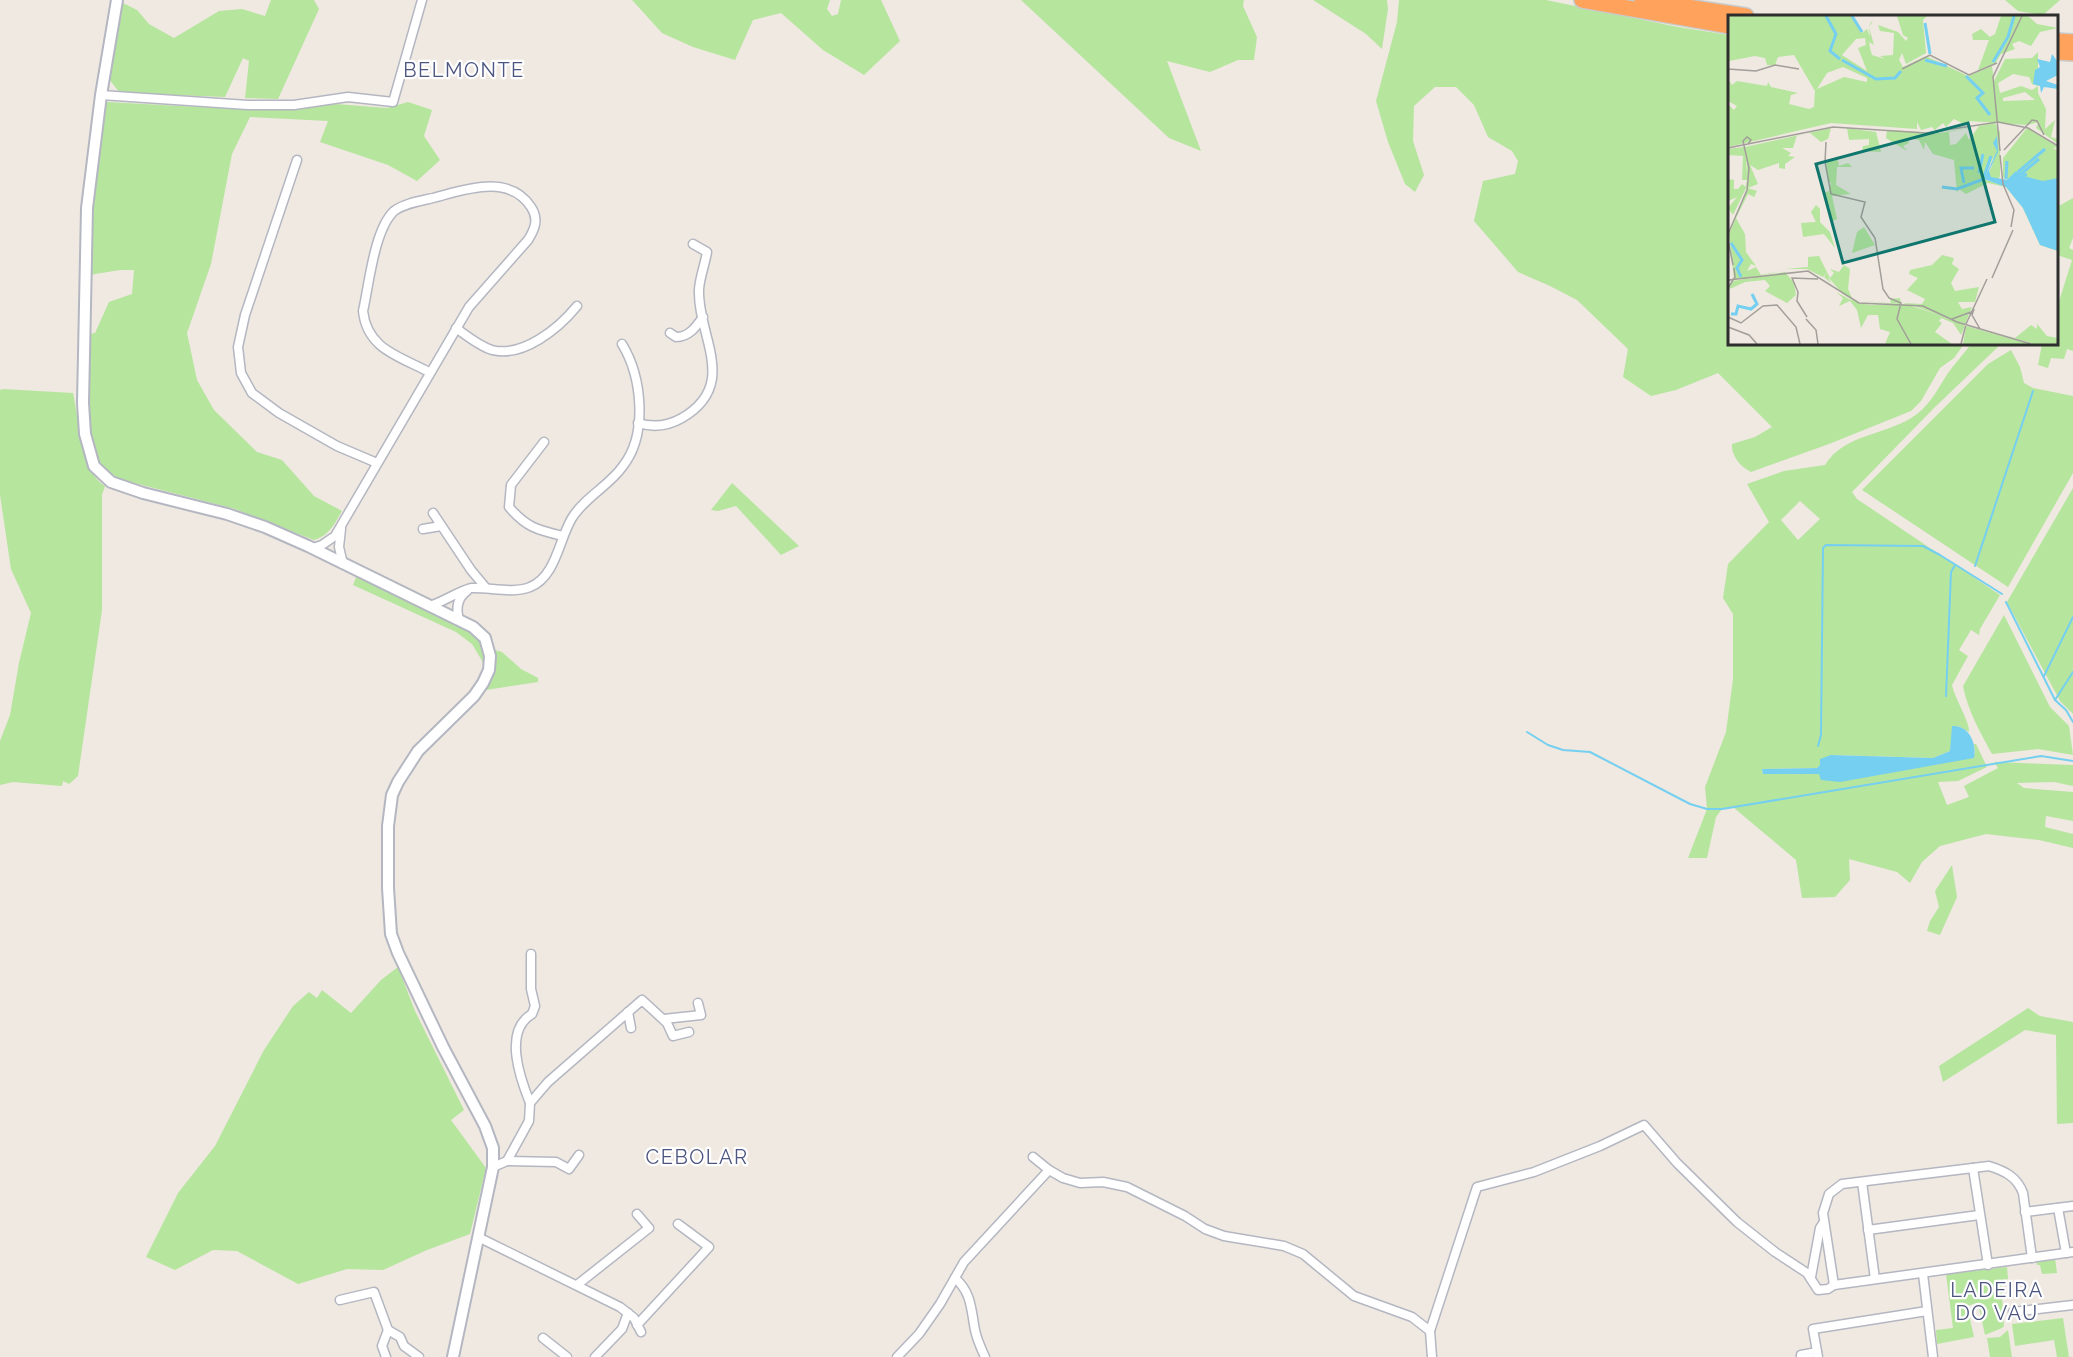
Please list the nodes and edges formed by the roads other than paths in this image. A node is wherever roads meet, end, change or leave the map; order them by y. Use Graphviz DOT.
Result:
graph roads {
  1 [pos="117,0"];
  2 [pos="422,0"];
  3 [pos="1582,0"];
  4 [pos="1642,0"];
  5 [pos="1740,15"];
  6 [pos="1728,26"];
  7 [pos="2058,41"];
  8 [pos="2073,42"];
  9 [pos="2058,52"];
  10 [pos="2073,53"];
  11 [pos="101,95"];
  12 [pos="297,160"];
  13 [pos="693,244"];
  14 [pos="577,306"];
  15 [pos="703,317"];
  16 [pos="456,328"];
  17 [pos="670,333"];
  18 [pos="622,344"];
  19 [pos="429,372"];
  20 [pos="638,423"];
  21 [pos="544,442"];
  22 [pos="377,463"];
  23 [pos="433,513"];
  24 [pos="344,522"];
  25 [pos="441,526"];
  26 [pos="423,529"];
  27 [pos="563,536"];
  28 [pos="313,548"];
  29 [pos="343,564"];
  30 [pos="471,588"];
  31 [pos="486,588"];
  32 [pos="429,606"];
  33 [pos="459,620"];
  34 [pos="531,954"];
  35 [pos="698,1004"];
  36 [pos="628,1012"];
  37 [pos="664,1020"];
  38 [pos="631,1028"];
  39 [pos="690,1032"];
  40 [pos="530,1103"];
  41 [pos="579,1155"];
  42 [pos="1033,1157"];
  43 [pos="507,1161"];
  44 [pos="493,1167"];
  45 [pos="1973,1168"];
  46 [pos="1049,1170"];
  47 [pos="1862,1182"];
  48 [pos="2073,1206"];
  49 [pos="2058,1208"];
  50 [pos="2025,1212"];
  51 [pos="637,1214"];
  52 [pos="1979,1215"];
  53 [pos="1824,1222"];
  54 [pos="678,1224"];
  55 [pos="1869,1230"];
  56 [pos="478,1237"];
  57 [pos="2069,1253"];
  58 [pos="2032,1258"];
  59 [pos="1988,1265"];
  60 [pos="1923,1274"];
  61 [pos="1811,1277"];
  62 [pos="955,1278"];
  63 [pos="1875,1279"];
  64 [pos="577,1285"];
  65 [pos="1834,1285"];
  66 [pos="340,1300"];
  67 [pos="2073,1305"];
  68 [pos="1928,1311"];
  69 [pos="2013,1312"];
  70 [pos="628,1313"];
  71 [pos="388,1330"];
  72 [pos="1430,1330"];
  73 [pos="543,1338"];
  74 [pos="1818,1355"];
  75 [pos="386,1357"];
  76 [pos="419,1357"];
  77 [pos="453,1357"];
  78 [pos="567,1357"];
  79 [pos="595,1357"];
  80 [pos="897,1357"];
  81 [pos="985,1357"];
  82 [pos="1432,1357"];
  83 [pos="1801,1357"];
  84 [pos="1933,1357"];
  1 -- 11 [label="street"];
  2 -- 11 [label="street"];
  3 -- 6 [label="highway"];
  4 -- 5 [label="highway"];
  7 -- 8 [label="highway"];
  9 -- 10 [label="highway"];
  11 -- 28 [label="street"];
  12 -- 22 [label="street"];
  13 -- 15 [label="street"];
  14 -- 16 [label="street"];
  15 -- 17 [label="street"];
  15 -- 20 [label="street"];
  16 -- 19 [label="street"];
  16 -- 19 [label="street"];
  18 -- 20 [label="street"];
  19 -- 22 [label="street"];
  20 -- 27 [label="street"];
  21 -- 27 [label="street"];
  22 -- 24 [label="street"];
  23 -- 25 [label="street"];
  24 -- 28 [label="street"];
  24 -- 29 [label="street"];
  25 -- 26 [label="street"];
  25 -- 31 [label="street"];
  27 -- 31 [label="street"];
  28 -- 29 [label="street"];
  29 -- 32 [label="street"];
  30 -- 31 [label="street"];
  30 -- 32 [label="street"];
  30 -- 33 [label="street"];
  32 -- 33 [label="street"];
  33 -- 44 [label="street"];
  34 -- 40 [label="street"];
  35 -- 37 [label="street"];
  36 -- 37 [label="street"];
  36 -- 38 [label="street"];
  36 -- 40 [label="street"];
  37 -- 39 [label="street"];
  40 -- 43 [label="street"];
  41 -- 43 [label="street"];
  42 -- 46 [label="street"];
  43 -- 44 [label="street"];
  44 -- 56 [label="street"];
  45 -- 47 [label="street"];
  45 -- 50 [label="street"];
  45 -- 52 [label="street"];
  46 -- 62 [label="street"];
  46 -- 72 [label="street"];
  47 -- 53 [label="street"];
  47 -- 55 [label="street"];
  48 -- 49 [label="street"];
  49 -- 50 [label="street"];
  49 -- 57 [label="street"];
  50 -- 58 [label="street"];
  51 -- 64 [label="street"];
  52 -- 55 [label="street"];
  52 -- 59 [label="street"];
  53 -- 61 [label="street"];
  53 -- 65 [label="street"];
  54 -- 70 [label="street"];
  55 -- 63 [label="street"];
  56 -- 64 [label="street"];
  56 -- 77 [label="street"];
  57 -- 58 [label="street"];
  58 -- 59 [label="street"];
  59 -- 60 [label="street"];
  60 -- 63 [label="street"];
  60 -- 68 [label="street"];
  61 -- 65 [label="street"];
  61 -- 72 [label="street"];
  62 -- 80 [label="street"];
  62 -- 81 [label="street"];
  63 -- 65 [label="street"];
  64 -- 70 [label="street"];
  66 -- 71 [label="street"];
  67 -- 69 [label="street"];
  68 -- 74 [label="street"];
  68 -- 84 [label="street"];
  70 -- 79 [label="street"];
  71 -- 75 [label="street"];
  71 -- 76 [label="street"];
  72 -- 82 [label="street"];
  73 -- 78 [label="street"];
  74 -- 83 [label="street"];
}
